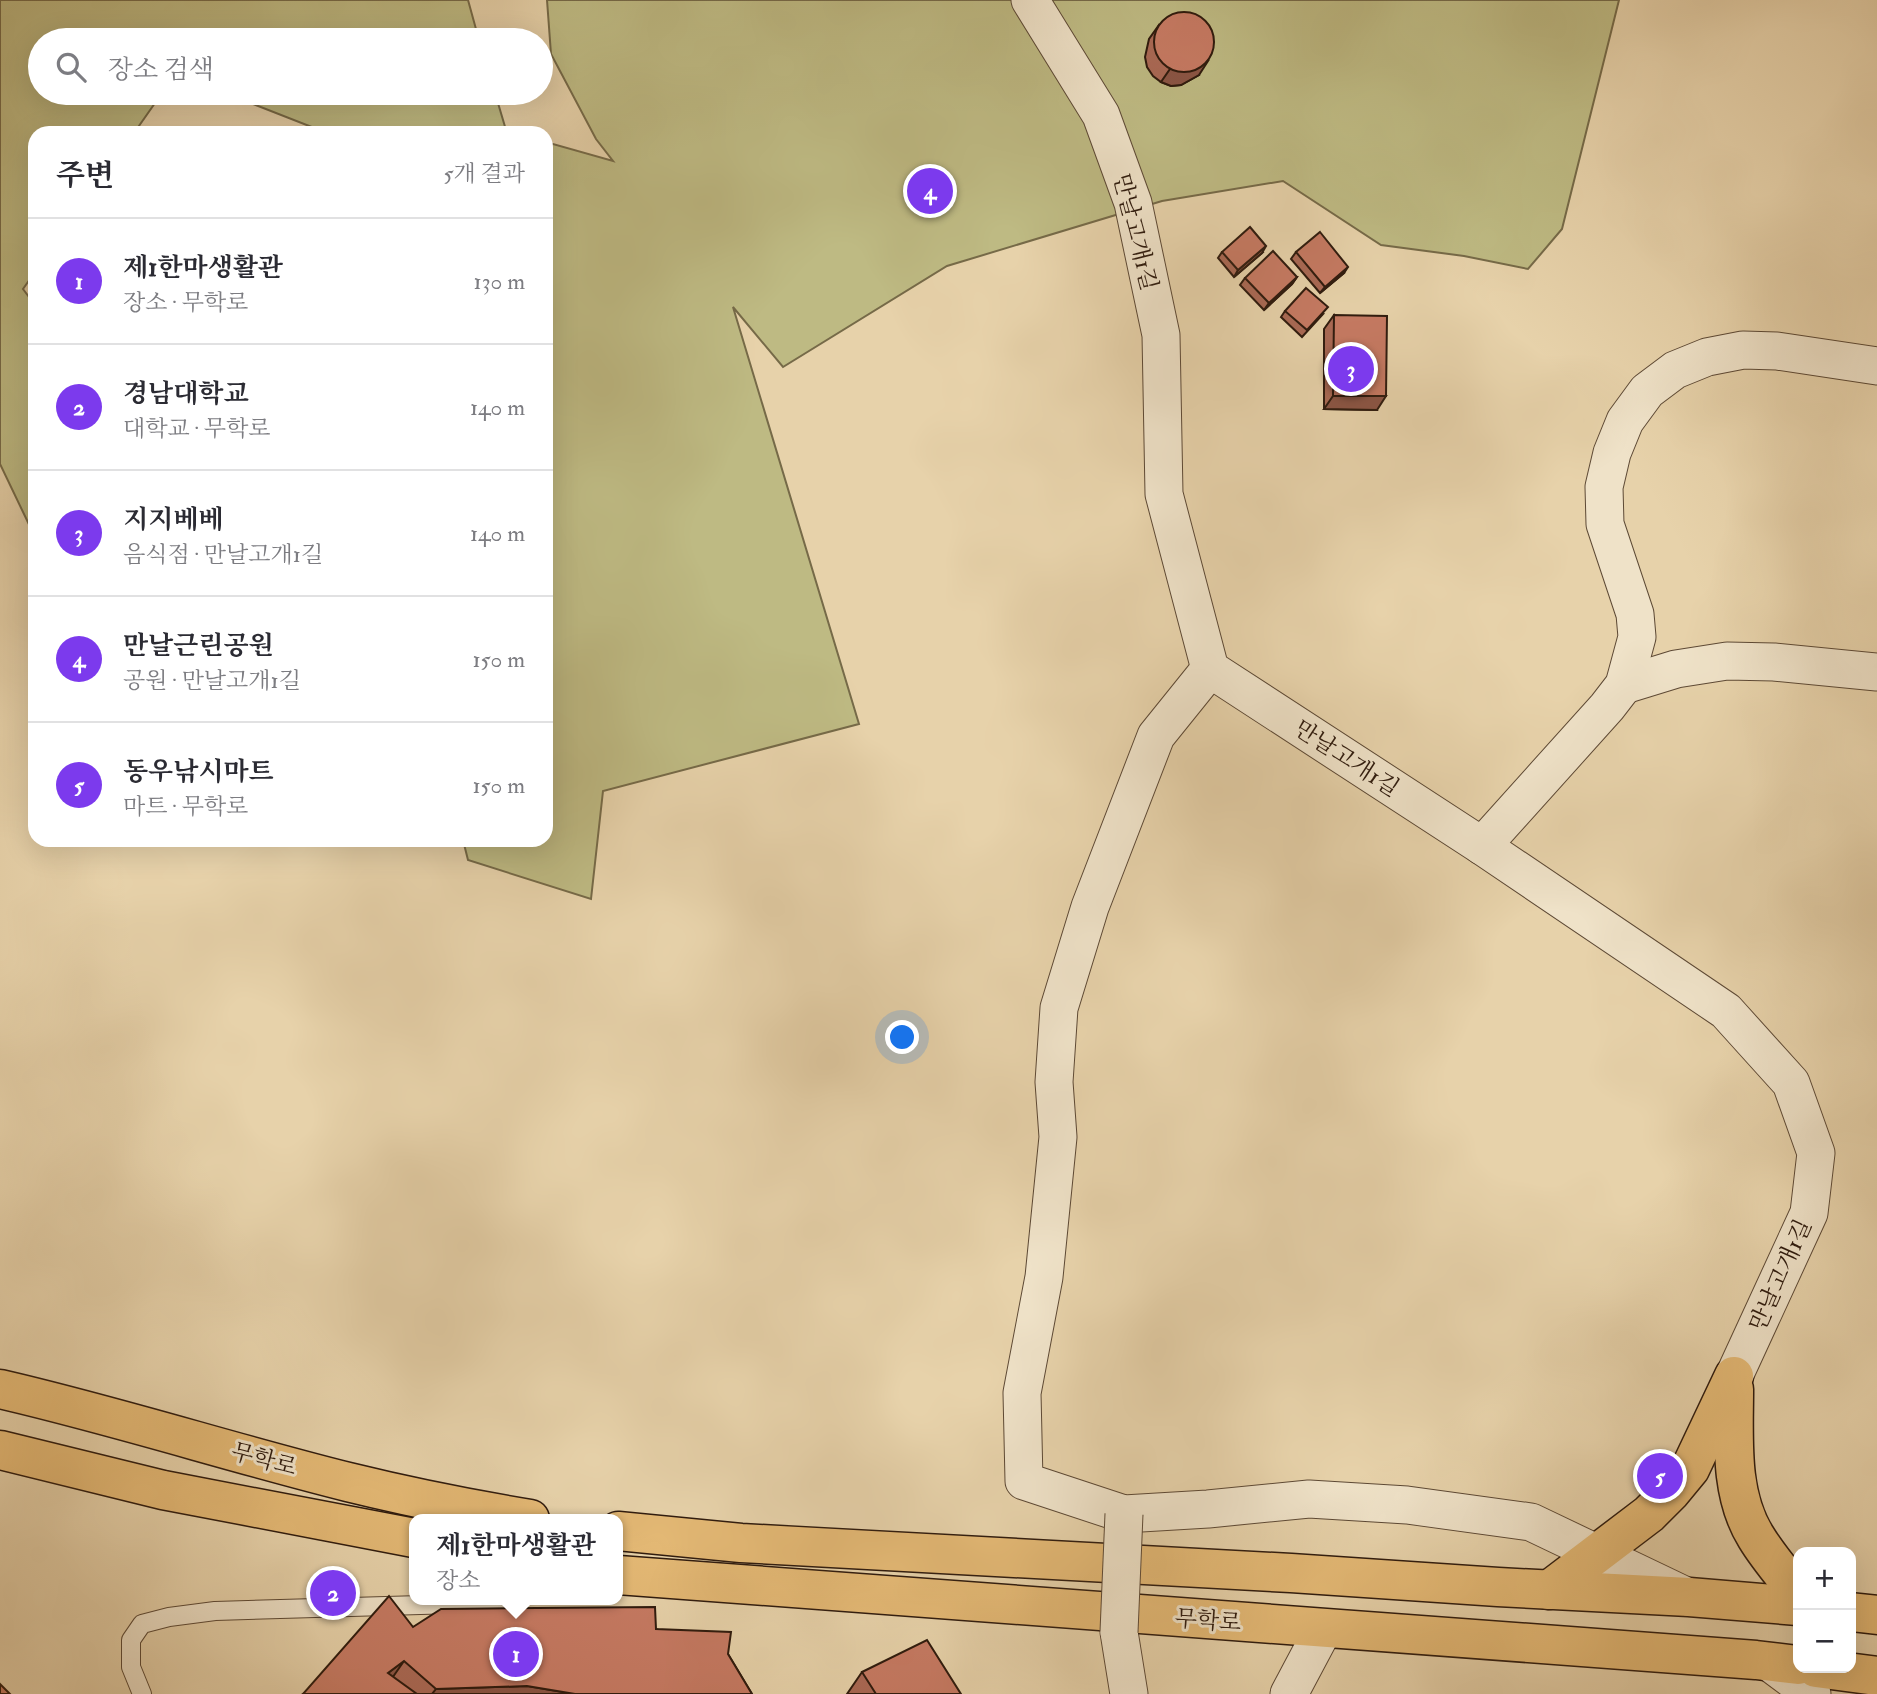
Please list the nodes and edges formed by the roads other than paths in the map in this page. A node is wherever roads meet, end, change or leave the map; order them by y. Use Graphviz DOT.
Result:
graph roads {
  1 [pos="1030,0"];
  2 [pos="1877,366"];
  3 [pos="1210,669"];
  4 [pos="1877,672"];
  5 [pos="1624,685"];
  6 [pos="1482,846"];
  7 [pos="1734,1376"];
  8 [pos="0,1389"];
  9 [pos="0,1450"];
  10 [pos="502,1514"];
  11 [pos="1124,1514"];
  12 [pos="623,1531"];
  13 [pos="409,1537"];
  14 [pos="1597,1554"];
  15 [pos="623,1575"];
  16 [pos="1793,1586"];
  17 [pos="1549,1590"];
  18 [pos="1689,1597"];
  19 [pos="422,1605"];
  20 [pos="1793,1606"];
  21 [pos="1856,1613"];
  22 [pos="1877,1615"];
  23 [pos="1324,1629"];
  24 [pos="1783,1664"];
  25 [pos="1854,1673"];
  26 [pos="1877,1676"];
  27 [pos="142,1694"];
  28 [pos="1129,1694"];
  29 [pos="1289,1694"];
  30 [pos="1812,1694"];
  1 -- 3 [label="street, 만날고개1길"];
  2 -- 5 [label="street"];
  3 -- 6 [label="street, 만날고개1길"];
  3 -- 11 [label="street"];
  4 -- 5 [label="street"];
  5 -- 6 [label="street"];
  6 -- 7 [label="street, 만날고개1길"];
  7 -- 14 [label="main road"];
  7 -- 16 [label="main road"];
  8 -- 10 [label="main road, 무학로"];
  9 -- 13 [label="main road, 무학로"];
  11 -- 14 [label="street"];
  11 -- 28 [label="street, bridge"];
  12 -- 17 [label="main road"];
  14 -- 17 [label="main road"];
  14 -- 18 [label="street"];
  15 -- 23 [label="main road, 무학로"];
  17 -- 18 [label="main road"];
  18 -- 20 [label="main road"];
  19 -- 27 [label="lane"];
  21 -- 22 [label="main road"];
  23 -- 24 [label="main road, 무학로"];
  23 -- 29 [label="street"];
  24 -- 30 [label="street"];
  25 -- 26 [label="main road"];
}
